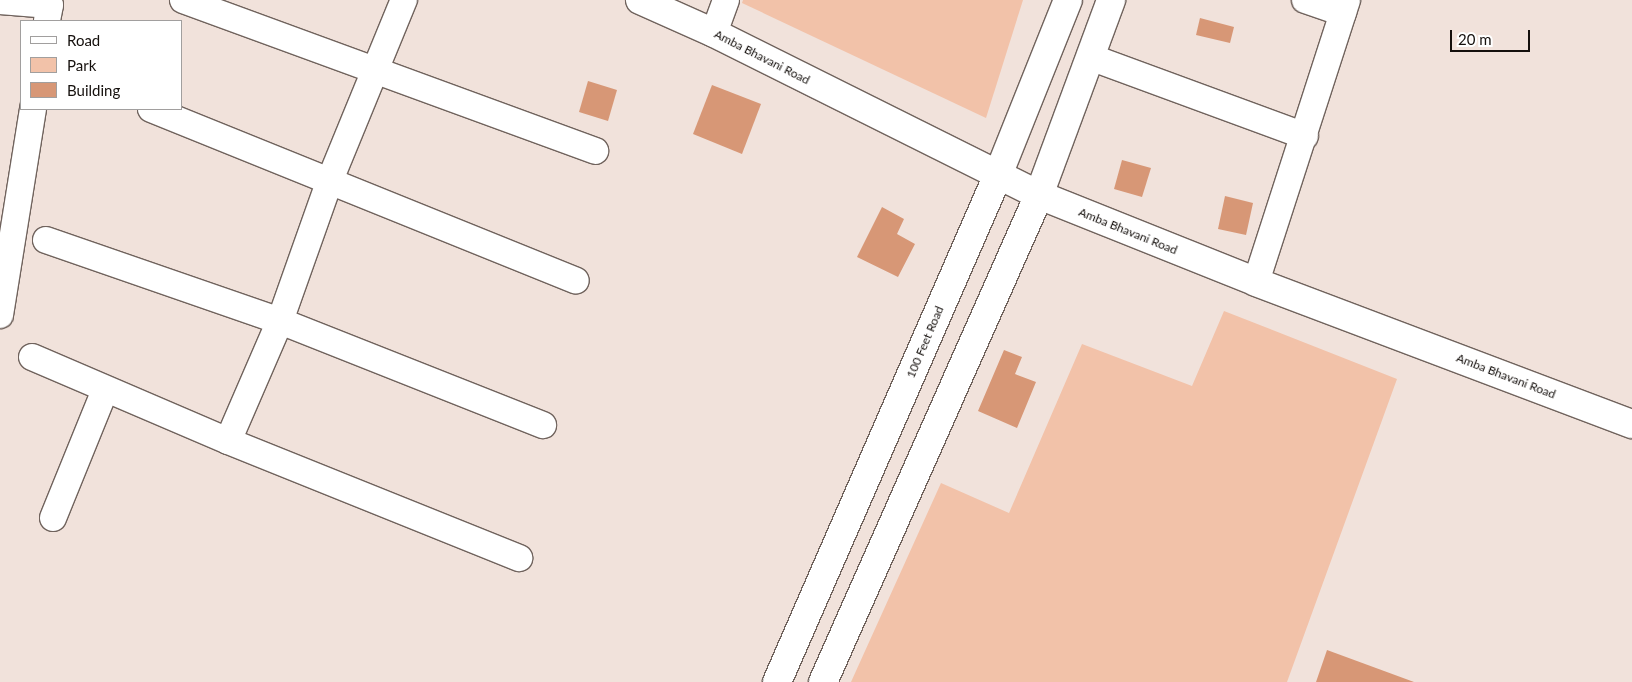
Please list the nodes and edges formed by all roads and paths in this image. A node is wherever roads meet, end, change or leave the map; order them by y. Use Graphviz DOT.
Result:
graph roads {
  1 [pos="184,0"];
  2 [pos="404,0"];
  3 [pos="640,0"];
  4 [pos="726,0"];
  5 [pos="1068,0"];
  6 [pos="1111,0"];
  7 [pos="1305,0"];
  8 [pos="0,1"];
  9 [pos="1345,7"];
  10 [pos="48,20"];
  11 [pos="714,33"];
  12 [pos="1090,57"];
  13 [pos="376,72"];
  14 [pos="33,110"];
  15 [pos="155,110"];
  16 [pos="1304,136"];
  17 [pos="596,151"];
  18 [pos="998,175"];
  19 [pos="330,180"];
  20 [pos="1039,195"];
  21 [pos="9,201"];
  22 [pos="46,240"];
  23 [pos="576,281"];
  24 [pos="1256,282"];
  25 [pos="0,315"];
  26 [pos="280,320"];
  27 [pos="32,357"];
  28 [pos="105,390"];
  29 [pos="1632,424"];
  30 [pos="544,425"];
  31 [pos="228,441"];
  32 [pos="53,518"];
  33 [pos="519,558"];
  34 [pos="778,682"];
  35 [pos="824,682"];
  1 -- 13 [label="street"];
  2 -- 13 [label="street"];
  3 -- 11 [label="main road, Amba Bhavani Road"];
  4 -- 11 [label="street"];
  5 -- 18 [label="main road, 100 Feet Road"];
  6 -- 12 [label="main road"];
  7 -- 9 [label="street"];
  8 -- 10 [label="street"];
  9 -- 16 [label="street"];
  11 -- 18 [label="main road, Amba Bhavani Road"];
  12 -- 16 [label="street"];
  12 -- 20 [label="main road"];
  13 -- 17 [label="street"];
  13 -- 19 [label="street"];
  14 -- 21 [label="street"];
  15 -- 19 [label="street"];
  16 -- 24 [label="street"];
  18 -- 20 [label="main road, Amba Bhavani Road"];
  18 -- 34 [label="main road, 100 Feet Road"];
  19 -- 23 [label="street"];
  19 -- 26 [label="street"];
  20 -- 24 [label="main road, Amba Bhavani Road"];
  20 -- 35 [label="main road"];
  21 -- 25 [label="street"];
  22 -- 26 [label="street"];
  24 -- 29 [label="main road, Amba Bhavani Road"];
  26 -- 30 [label="street"];
  26 -- 31 [label="street"];
  27 -- 28 [label="street"];
  28 -- 31 [label="street"];
  28 -- 32 [label="street"];
  31 -- 33 [label="street"];
}
